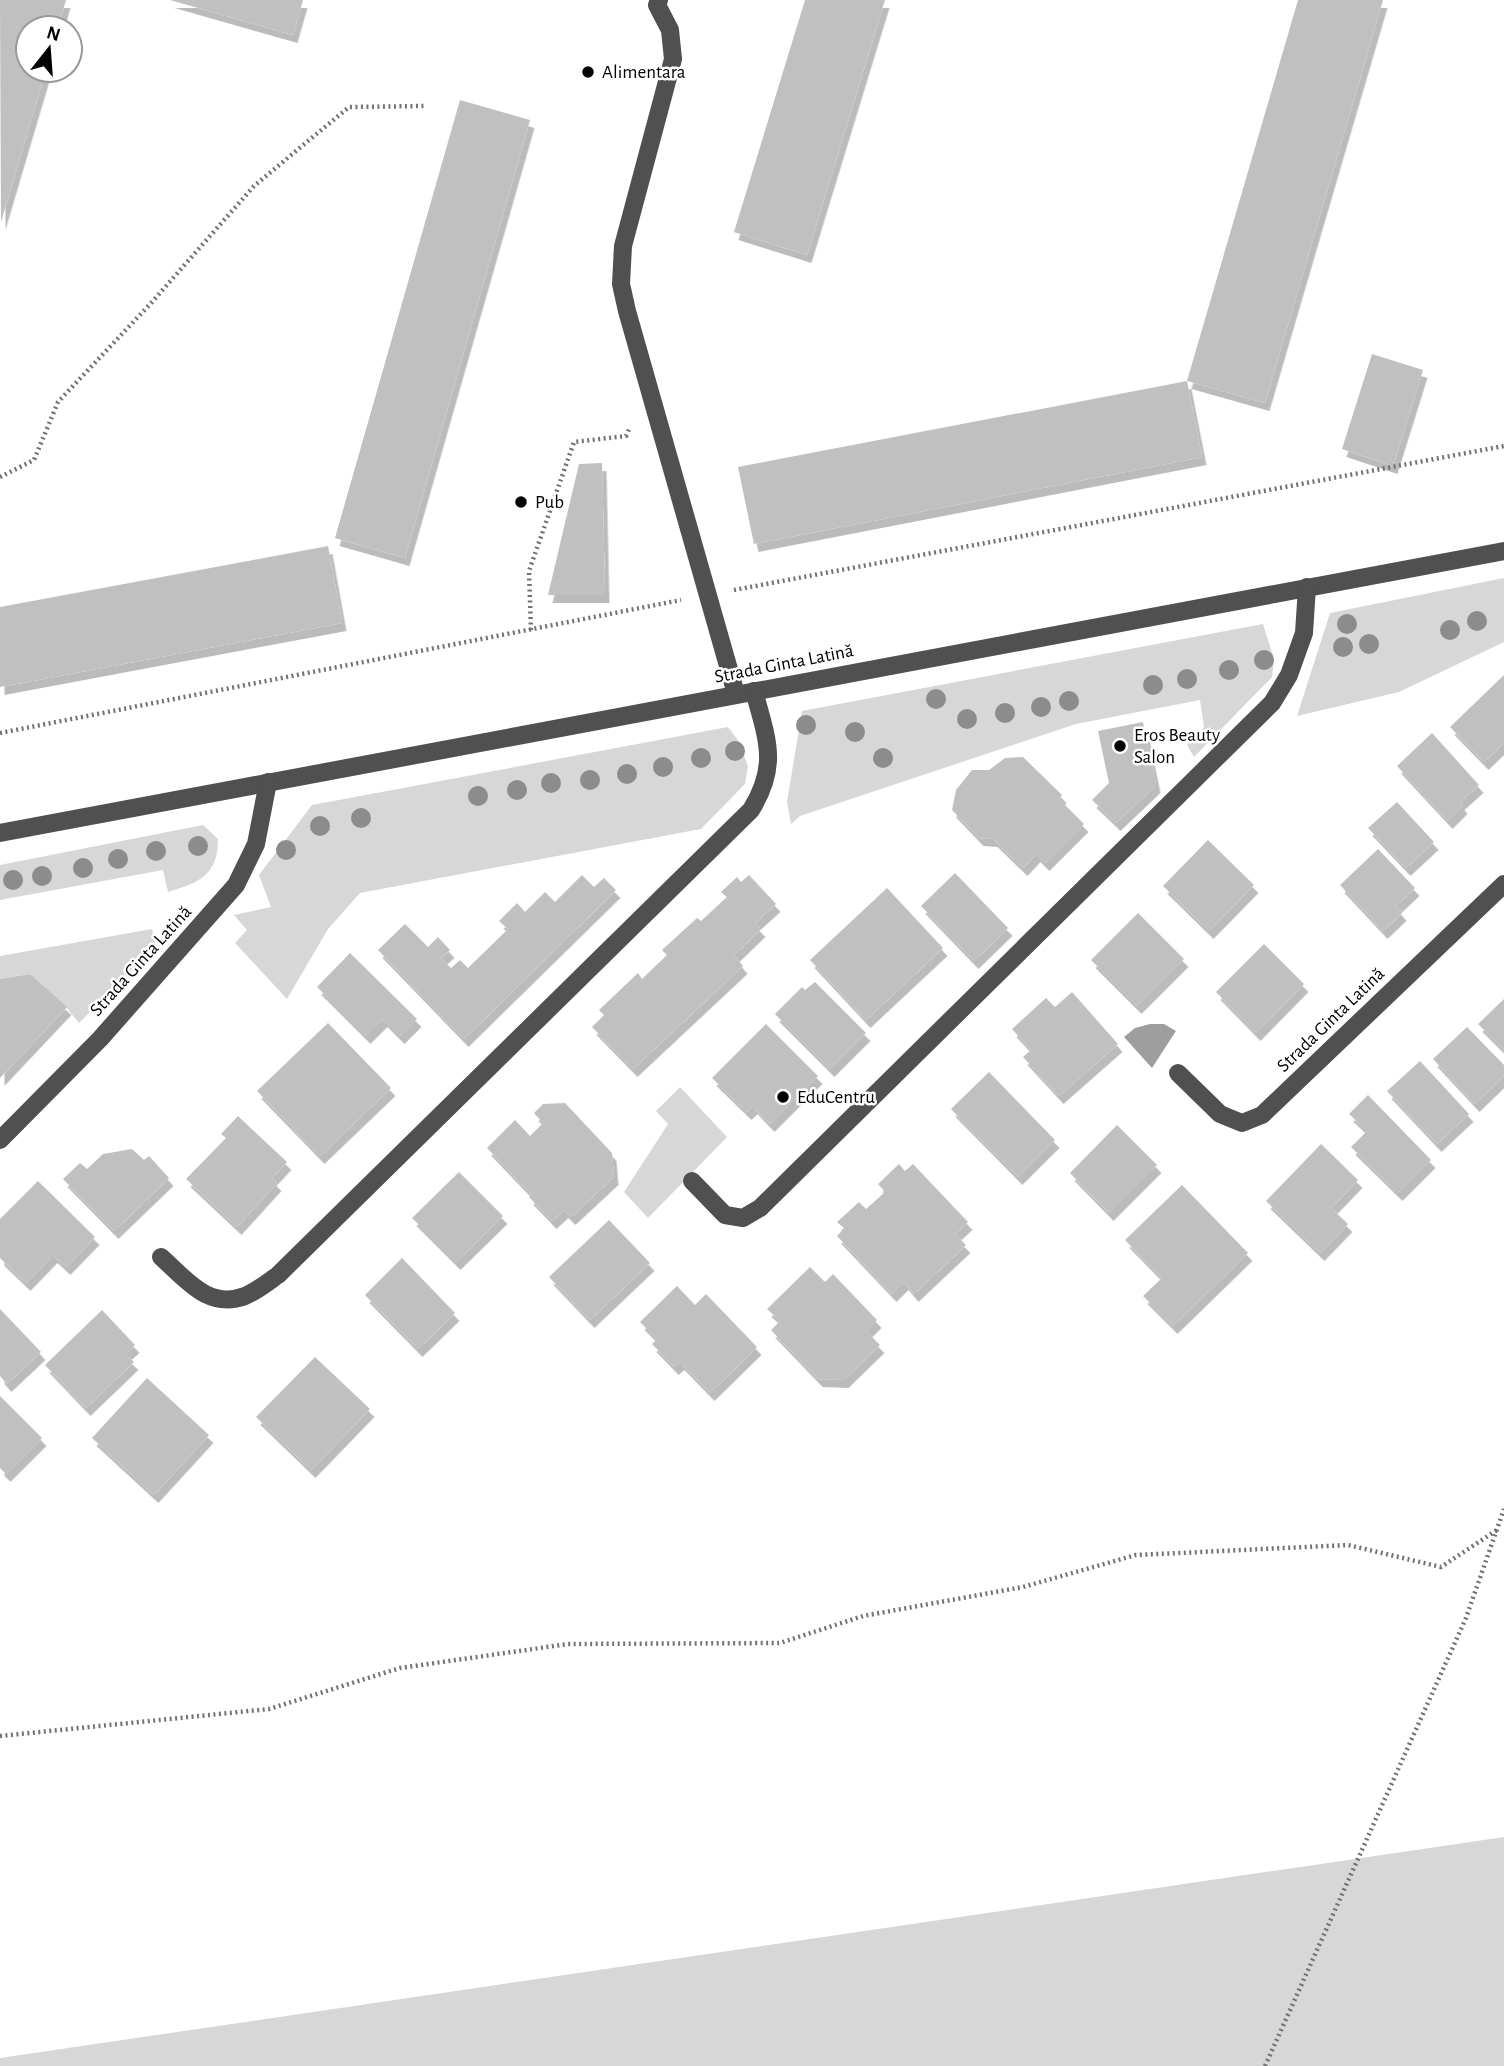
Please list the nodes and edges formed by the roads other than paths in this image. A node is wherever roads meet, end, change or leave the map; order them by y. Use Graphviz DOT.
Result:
graph roads {
  1 [pos="659,0"];
  2 [pos="1504,551"];
  3 [pos="1307,587"];
  4 [pos="754,691"];
  5 [pos="736,694"];
  6 [pos="268,782"];
  7 [pos="0,833"];
  8 [pos="1504,884"];
  9 [pos="1178,1073"];
  10 [pos="0,1140"];
  11 [pos="692,1181"];
  12 [pos="161,1257"];
  1 -- 5 [label="street"];
  2 -- 3 [label="street, Strada Ginta Latină"];
  3 -- 4 [label="street, Strada Ginta Latină"];
  3 -- 11 [label="street"];
  4 -- 5 [label="street, Strada Ginta Latină"];
  4 -- 12 [label="street"];
  5 -- 6 [label="street, Strada Ginta Latină"];
  6 -- 7 [label="street, Strada Ginta Latină"];
  6 -- 10 [label="street, Strada Ginta Latină"];
  8 -- 9 [label="street, Strada Ginta Latină"];
}
